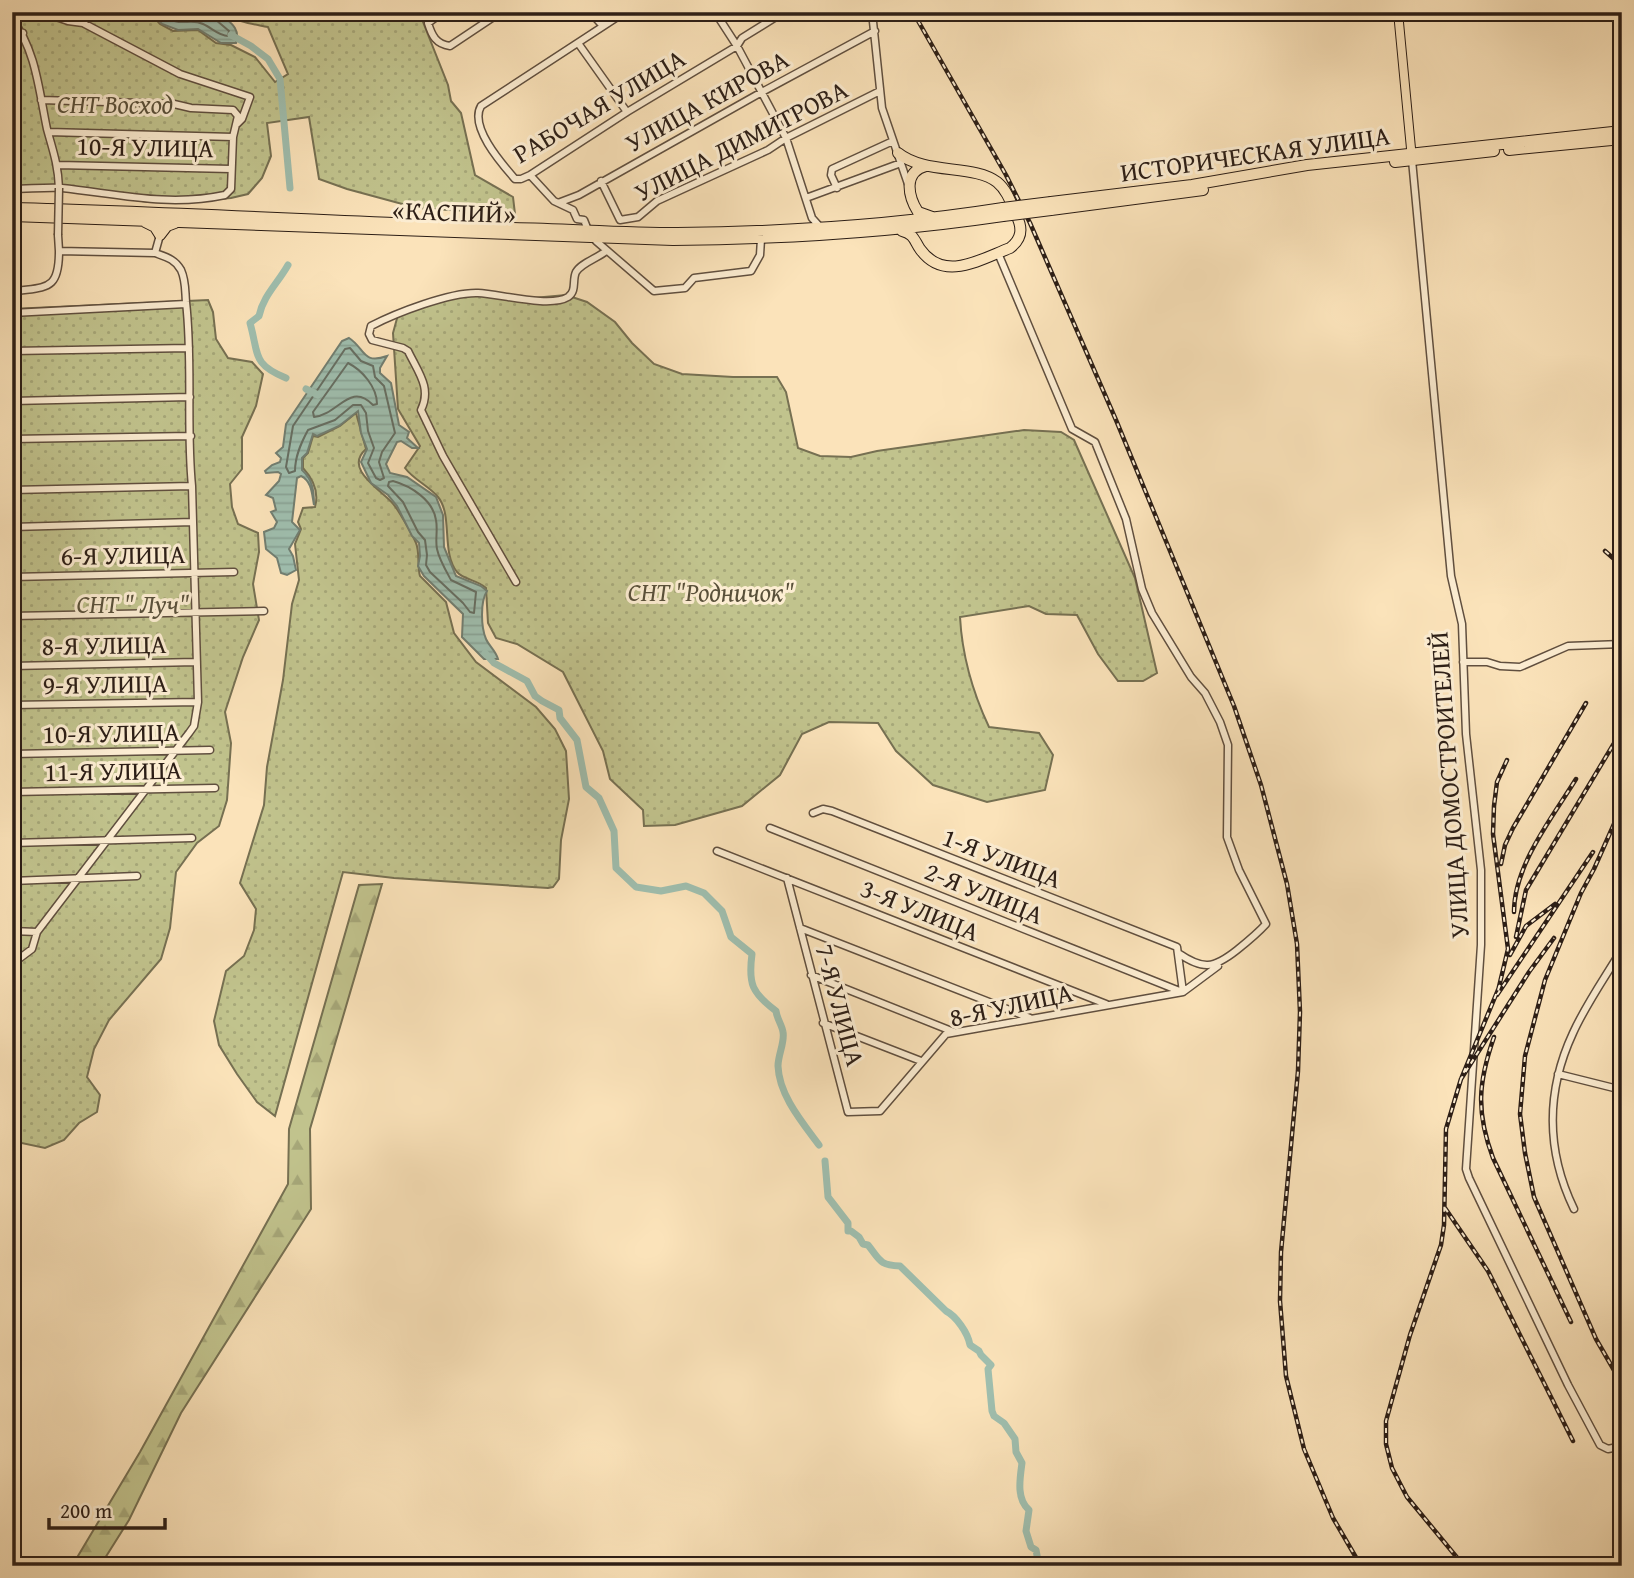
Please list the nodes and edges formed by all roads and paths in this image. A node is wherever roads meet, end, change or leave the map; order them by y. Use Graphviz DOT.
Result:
graph roads {
  1 [pos="41,12"];
  2 [pos="93,12"];
  3 [pos="443,12"];
  4 [pos="502,12"];
  5 [pos="590,12"];
  6 [pos="625,12"];
  7 [pos="715,12"];
  8 [pos="784,12"];
  9 [pos="872,12"];
  10 [pos="1398,12"];
  11 [pos="12,19"];
  12 [pos="82,23"];
  13 [pos="602,25"];
  14 [pos="875,31"];
  15 [pos="23,33"];
  16 [pos="578,43"];
  17 [pos="737,46"];
  18 [pos="880,91"];
  19 [pos="762,92"];
  20 [pos="41,100"];
  21 [pos="626,112"];
  22 [pos="237,124"];
  23 [pos="1622,131"];
  24 [pos="48,132"];
  25 [pos="233,137"];
  26 [pos="786,138"];
  27 [pos="1622,139"];
  28 [pos="893,141"];
  29 [pos="1412,157"];
  30 [pos="899,158"];
  31 [pos="58,165"];
  32 [pos="927,166"];
  33 [pos="231,169"];
  34 [pos="530,175"];
  35 [pos="601,181"];
  36 [pos="12,182"];
  37 [pos="908,184"];
  38 [pos="59,188"];
  39 [pos="836,188"];
  40 [pos="12,189"];
  41 [pos="806,198"];
  42 [pos="911,198"];
  43 [pos="149,201"];
  44 [pos="558,202"];
  45 [pos="1051,206"];
  46 [pos="12,208"];
  47 [pos="163,213"];
  48 [pos="12,216"];
  49 [pos="812,218"];
  50 [pos="943,221"];
  51 [pos="144,222"];
  52 [pos="174,223"];
  53 [pos="894,226"];
  54 [pos="804,228"];
  55 [pos="821,228"];
  56 [pos="160,235"];
  57 [pos="592,236"];
  58 [pos="761,239"];
  59 [pos="918,244"];
  60 [pos="59,251"];
  61 [pos="606,251"];
  62 [pos="155,253"];
  63 [pos="998,253"];
  64 [pos="12,292"];
  65 [pos="186,304"];
  66 [pos="12,313"];
  67 [pos="189,348"];
  68 [pos="12,351"];
  69 [pos="190,397"];
  70 [pos="12,401"];
  71 [pos="191,436"];
  72 [pos="12,439"];
  73 [pos="192,486"];
  74 [pos="12,490"];
  75 [pos="193,522"];
  76 [pos="12,527"];
  77 [pos="234,572"];
  78 [pos="195,573"];
  79 [pos="12,577"];
  80 [pos="516,582"];
  81 [pos="264,611"];
  82 [pos="195,613"];
  83 [pos="12,616"];
  84 [pos="1622,644"];
  85 [pos="196,662"];
  86 [pos="1462,662"];
  87 [pos="12,666"];
  88 [pos="198,702"];
  89 [pos="12,705"];
  90 [pos="210,750"];
  91 [pos="176,751"];
  92 [pos="12,754"];
  93 [pos="215,788"];
  94 [pos="145,790"];
  95 [pos="12,792"];
  96 [pos="813,813"];
  97 [pos="771,828"];
  98 [pos="192,838"];
  99 [pos="106,841"];
  100 [pos="12,843"];
  101 [pos="717,850"];
  102 [pos="137,876"];
  103 [pos="787,878"];
  104 [pos="77,880"];
  105 [pos="12,881"];
  106 [pos="800,928"];
  107 [pos="12,931"];
  108 [pos="37,932"];
  109 [pos="1622,949"];
  110 [pos="1177,950"];
  111 [pos="1221,963"];
  112 [pos="12,964"];
  113 [pos="811,975"];
  114 [pos="1183,992"];
  115 [pos="1108,1005"];
  116 [pos="1031,1018"];
  117 [pos="823,1023"];
  118 [pos="954,1032"];
  119 [pos="921,1061"];
  120 [pos="1558,1074"];
  121 [pos="1622,1090"];
  122 [pos="880,1111"];
  123 [pos="1574,1209"];
  124 [pos="1622,1446"];
  1 -- 12 [label="street"];
  2 -- 12 [label="street"];
  3 -- 4 [label="street"];
  5 -- 13 [label="street"];
  6 -- 13 [label="street"];
  7 -- 17 [label="street"];
  8 -- 17 [label="street, РАБОЧАЯ УЛИЦА"];
  9 -- 14 [label="street"];
  10 -- 29 [label="main road"];
  11 -- 15 [label="street"];
  12 -- 22 [label="street"];
  13 -- 16 [label="street"];
  14 -- 18 [label="street"];
  14 -- 19 [label="street, УЛИЦА КИРОВА"];
  15 -- 20 [label="street"];
  15 -- 36 [label="street"];
  16 -- 21 [label="street"];
  16 -- 34 [label="street, РАБОЧАЯ УЛИЦА"];
  17 -- 19 [label="street"];
  17 -- 21 [label="street, РАБОЧАЯ УЛИЦА"];
  18 -- 26 [label="street, УЛИЦА ДИМИТРОВА"];
  18 -- 28 [label="street"];
  19 -- 26 [label="street"];
  19 -- 35 [label="street, УЛИЦА КИРОВА"];
  20 -- 22 [label="street"];
  20 -- 24 [label="street"];
  21 -- 34 [label="street, РАБОЧАЯ УЛИЦА"];
  22 -- 25 [label="street"];
  23 -- 29 [label="highway, ИСТОРИЧЕСКАЯ УЛИЦА"];
  24 -- 25 [label="street"];
  24 -- 31 [label="street"];
  25 -- 33 [label="street"];
  26 -- 35 [label="street, УЛИЦА ДИМИТРОВА"];
  26 -- 41 [label="street"];
  27 -- 29 [label="highway, ИСТОРИЧЕСКАЯ УЛИЦА"];
  28 -- 30 [label="street"];
  28 -- 39 [label="street"];
  29 -- 45 [label="highway, ИСТОРИЧЕСКАЯ УЛИЦА"];
  29 -- 45 [label="highway, ИСТОРИЧЕСКАЯ УЛИЦА"];
  29 -- 86 [label="street, УЛИЦА ДОМОСТРОИТЕЛЕЙ"];
  30 -- 32 [label="highway"];
  30 -- 37 [label="street"];
  30 -- 39 [label="street"];
  31 -- 33 [label="street, 10-Я УЛИЦА"];
  31 -- 38 [label="street"];
  32 -- 37 [label="highway"];
  32 -- 63 [label="highway"];
  33 -- 43 [label="street"];
  34 -- 44 [label="street"];
  35 -- 44 [label="street, УЛИЦА КИРОВА"];
  37 -- 42 [label="highway"];
  38 -- 40 [label="street"];
  38 -- 43 [label="street"];
  38 -- 60 [label="street, bridge"];
  39 -- 41 [label="street"];
  41 -- 49 [label="street"];
  42 -- 50 [label="highway"];
  42 -- 53 [label="highway"];
  43 -- 47 [label="street"];
  44 -- 57 [label="street"];
  45 -- 50 [label="highway, ИСТОРИЧЕСКАЯ УЛИЦА, bridge"];
  46 -- 47 [label="highway, «КАСПИЙ»"];
  47 -- 57 [label="highway, «КАСПИЙ»"];
  48 -- 51 [label="highway, «КАСПИЙ»"];
  49 -- 54 [label="street"];
  49 -- 55 [label="street"];
  50 -- 53 [label="highway, ИСТОРИЧЕСКАЯ УЛИЦА"];
  50 -- 59 [label="highway"];
  51 -- 52 [label="highway, «КАСПИЙ»"];
  51 -- 56 [label="highway"];
  52 -- 56 [label="highway"];
  52 -- 57 [label="highway, «КАСПИЙ»"];
  53 -- 55 [label="highway, «КАСПИЙ»"];
  53 -- 58 [label="highway, «КАСПИЙ»"];
  53 -- 59 [label="highway"];
  54 -- 55 [label="highway, «КАСПИЙ»"];
  54 -- 57 [label="highway, «КАСПИЙ»"];
  56 -- 62 [label="street"];
  57 -- 58 [label="highway, «КАСПИЙ»"];
  57 -- 61 [label="street"];
  58 -- 61 [label="street"];
  59 -- 63 [label="highway"];
  60 -- 62 [label="street"];
  60 -- 64 [label="street"];
  61 -- 80 [label="street"];
  62 -- 65 [label="street"];
  63 -- 111 [label="street"];
  65 -- 66 [label="street"];
  65 -- 67 [label="street"];
  67 -- 68 [label="street"];
  67 -- 69 [label="street"];
  69 -- 70 [label="street"];
  69 -- 71 [label="street"];
  71 -- 72 [label="street"];
  71 -- 73 [label="street"];
  73 -- 74 [label="street"];
  73 -- 75 [label="street"];
  75 -- 76 [label="street"];
  75 -- 78 [label="street"];
  77 -- 78 [label="street, 6-Я УЛИЦА"];
  78 -- 79 [label="street, 6-Я УЛИЦА"];
  78 -- 82 [label="street"];
  81 -- 82 [label="street"];
  82 -- 83 [label="street"];
  82 -- 85 [label="street"];
  84 -- 86 [label="street"];
  85 -- 87 [label="street, 8-Я УЛИЦА"];
  85 -- 88 [label="street"];
  86 -- 124 [label="street, УЛИЦА ДОМОСТРОИТЕЛЕЙ"];
  88 -- 89 [label="street, 9-Я УЛИЦА"];
  88 -- 91 [label="street"];
  90 -- 91 [label="street, 10-Я УЛИЦА"];
  91 -- 92 [label="street, 10-Я УЛИЦА"];
  91 -- 94 [label="street"];
  93 -- 94 [label="street, 11-Я УЛИЦА"];
  94 -- 95 [label="street, 11-Я УЛИЦА"];
  94 -- 99 [label="street"];
  96 -- 110 [label="street, 1-Я УЛИЦА"];
  97 -- 114 [label="street, 2-Я УЛИЦА"];
  98 -- 99 [label="street"];
  99 -- 100 [label="street"];
  99 -- 104 [label="street"];
  101 -- 103 [label="street, 3-Я УЛИЦА"];
  102 -- 104 [label="street"];
  103 -- 106 [label="street, 7-Я УЛИЦА"];
  103 -- 115 [label="street, 3-Я УЛИЦА"];
  104 -- 105 [label="street"];
  104 -- 108 [label="street"];
  106 -- 113 [label="street, 7-Я УЛИЦА"];
  106 -- 116 [label="street"];
  107 -- 108 [label="street"];
  108 -- 112 [label="street"];
  109 -- 120 [label="street"];
  110 -- 111 [label="street, 1-Я УЛИЦА"];
  110 -- 114 [label="street"];
  111 -- 114 [label="street"];
  113 -- 117 [label="street, 7-Я УЛИЦА"];
  113 -- 118 [label="street"];
  114 -- 115 [label="street, 8-Я УЛИЦА"];
  115 -- 116 [label="street, 8-Я УЛИЦА"];
  116 -- 118 [label="street, 8-Я УЛИЦА"];
  117 -- 119 [label="street"];
  117 -- 122 [label="street, 7-Я УЛИЦА"];
  118 -- 119 [label="street, 8-Я УЛИЦА"];
  119 -- 122 [label="street, 8-Я УЛИЦА"];
  120 -- 121 [label="street"];
  120 -- 123 [label="street"];
}
